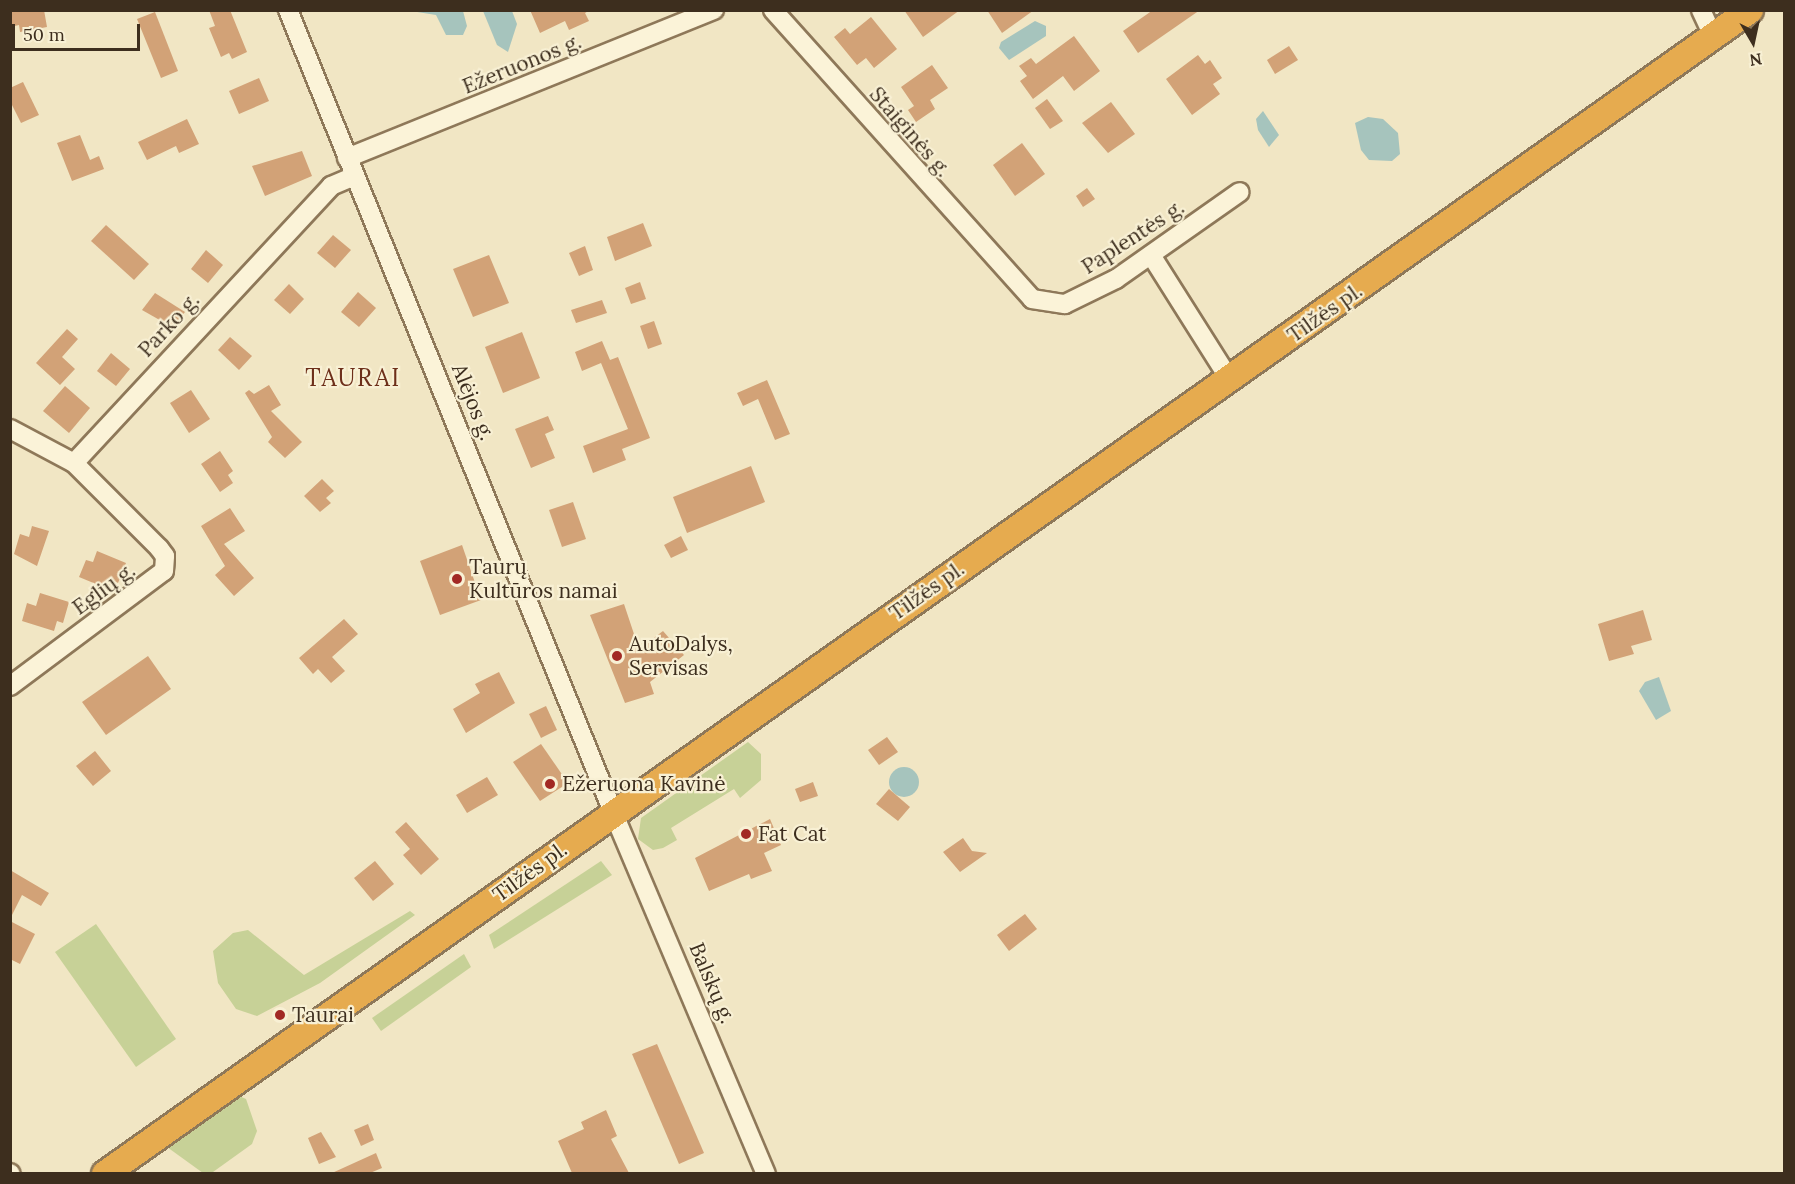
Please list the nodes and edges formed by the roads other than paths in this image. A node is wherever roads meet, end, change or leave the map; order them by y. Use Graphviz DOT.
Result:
graph roads {
  1 [pos="288,10"];
  2 [pos="773,10"];
  3 [pos="1701,10"];
  4 [pos="1750,10"];
  5 [pos="714,11"];
  6 [pos="1713,36"];
  7 [pos="347,158"];
  8 [pos="354,176"];
  9 [pos="1240,192"];
  10 [pos="1152,255"];
  11 [pos="1014,284"];
  12 [pos="1230,380"];
  13 [pos="10,429"];
  14 [pos="74,463"];
  15 [pos="10,686"];
  16 [pos="613,812"];
  17 [pos="105,1173"];
  18 [pos="766,1173"];
  1 -- 7 [label="street, Alėjos g."];
  2 -- 11 [label="street, Staiginės g."];
  3 -- 6 [label="street"];
  4 -- 6 [label="highway, Tilžės pl."];
  5 -- 7 [label="street, Ežeruonos g."];
  6 -- 12 [label="highway, Tilžės pl."];
  7 -- 8 [label="street, Alėjos g."];
  8 -- 14 [label="street, Parko g."];
  8 -- 16 [label="street, Alėjos g."];
  9 -- 10 [label="street, Paplentės g."];
  10 -- 11 [label="street, Paplentės g."];
  10 -- 12 [label="street"];
  12 -- 16 [label="highway, Tilžės pl."];
  13 -- 14 [label="street"];
  14 -- 15 [label="street, Eglių g."];
  16 -- 17 [label="highway, Tilžės pl."];
  16 -- 18 [label="street, Balskų g."];
}
